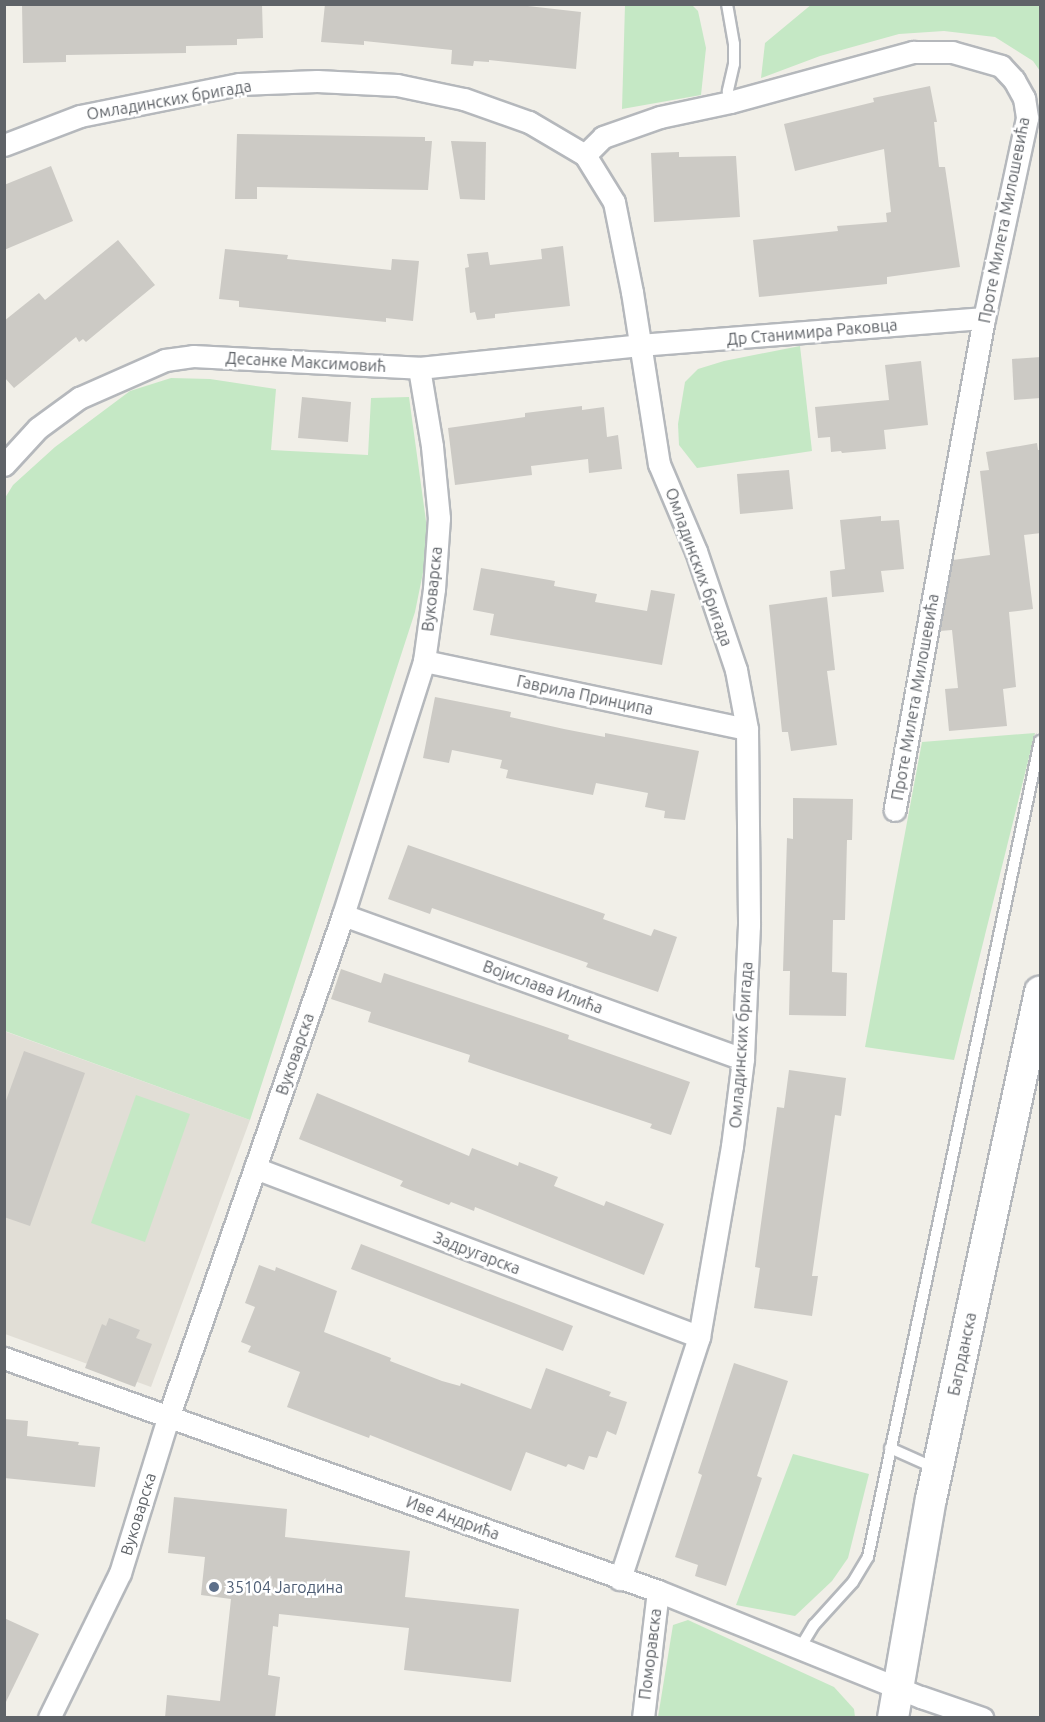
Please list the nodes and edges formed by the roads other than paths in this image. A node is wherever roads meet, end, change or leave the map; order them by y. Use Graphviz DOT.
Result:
graph roads {
  1 [pos="728,4"];
  2 [pos="730,102"];
  3 [pos="4,146"];
  4 [pos="585,155"];
  5 [pos="984,318"];
  6 [pos="640,345"];
  7 [pos="419,368"];
  8 [pos="4,465"];
  9 [pos="424,661"];
  10 [pos="747,729"];
  11 [pos="1041,741"];
  12 [pos="895,810"];
  13 [pos="343,915"];
  14 [pos="1041,992"];
  15 [pos="742,1059"];
  16 [pos="255,1168"];
  17 [pos="699,1337"];
  18 [pos="4,1358"];
  19 [pos="169,1414"];
  20 [pos="890,1448"];
  21 [pos="938,1469"];
  22 [pos="620,1579"];
  23 [pos="657,1591"];
  24 [pos="800,1648"];
  25 [pos="898,1688"];
  26 [pos="49,1718"];
  27 [pos="643,1718"];
  28 [pos="893,1718"];
  29 [pos="982,1718"];
  1 -- 2 [label="lane"];
  2 -- 4 [label="street, Проте Милета Милошевића"];
  2 -- 5 [label="street, Проте Милета Милошевића"];
  3 -- 4 [label="street, Омладинских бригада"];
  4 -- 6 [label="street, Омладинских бригада"];
  5 -- 6 [label="street, Др Станимира Раковца"];
  5 -- 12 [label="street, Проте Милета Милошевића"];
  6 -- 7 [label="street, Десанке Максимовић"];
  6 -- 10 [label="street, Омладинских бригада"];
  7 -- 8 [label="street, Десанке Максимовић"];
  7 -- 9 [label="street, Вуковарска"];
  9 -- 10 [label="street, Гаврила Принципа"];
  9 -- 13 [label="street, Вуковарска"];
  10 -- 15 [label="street, Омладинских бригада"];
  11 -- 20 [label="lane"];
  13 -- 15 [label="street, Војислава Илића"];
  13 -- 16 [label="street, Вуковарска"];
  14 -- 21 [label="main road, Багрданска"];
  15 -- 17 [label="street, Омладинских бригада"];
  16 -- 17 [label="street, Задругарска"];
  16 -- 19 [label="street, Вуковарска"];
  17 -- 22 [label="street, Омладинских бригада"];
  18 -- 19 [label="street, Иве Андрића"];
  19 -- 22 [label="street, Иве Андрића"];
  19 -- 26 [label="street, Вуковарска"];
  20 -- 21 [label="lane"];
  20 -- 24 [label="lane"];
  21 -- 25 [label="main road, Багрданска"];
  22 -- 23 [label="street, Иве Андрића"];
  23 -- 24 [label="street, Иве Андрића"];
  23 -- 27 [label="street, Поморавска"];
  24 -- 25 [label="street, Иве Андрића"];
  25 -- 28 [label="main road, Багрданска"];
  25 -- 29 [label="street, Иве Андрића"];
}
